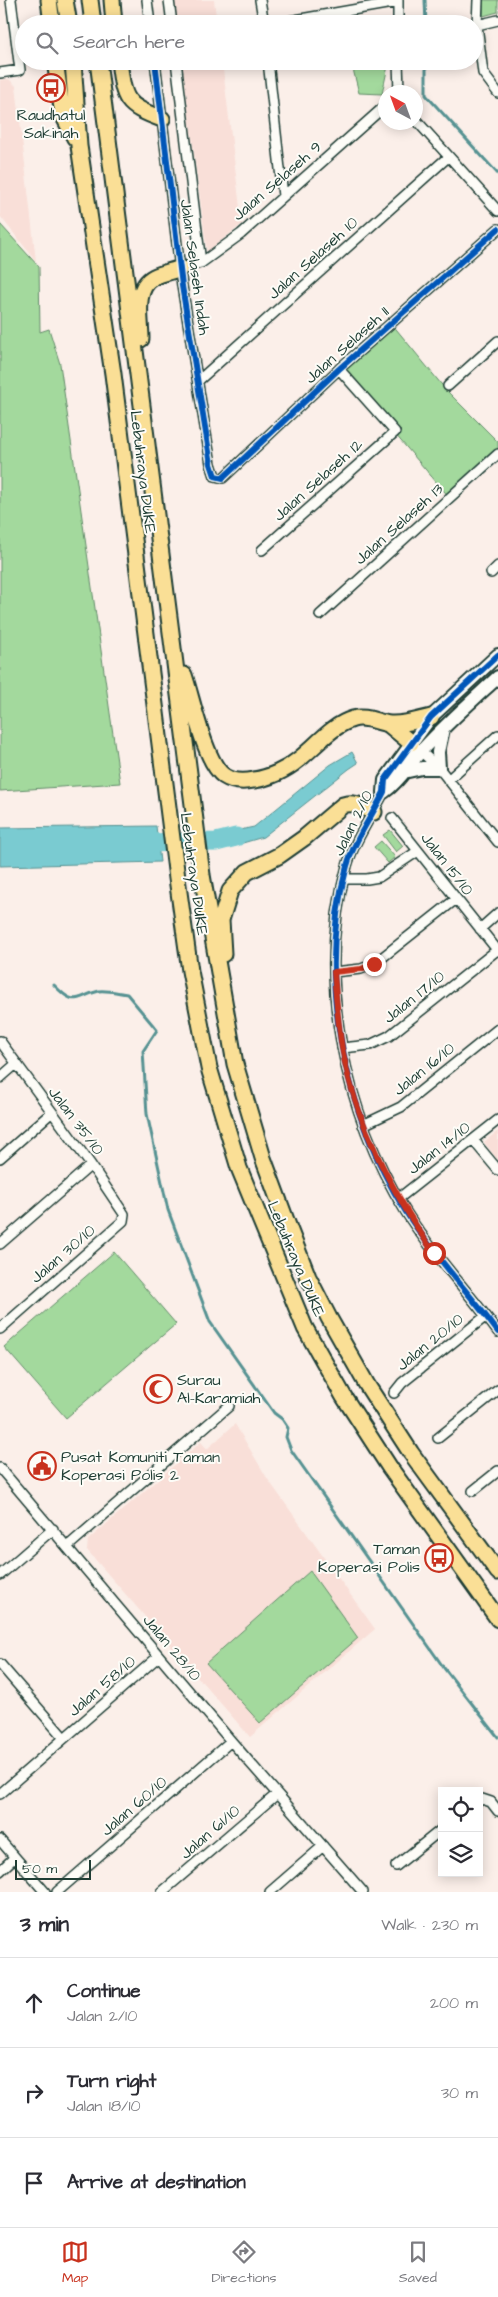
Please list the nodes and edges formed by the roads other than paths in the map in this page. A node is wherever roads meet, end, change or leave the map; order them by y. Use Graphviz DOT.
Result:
graph roads {
  1 [pos="11,0"];
  2 [pos="49,0"];
  3 [pos="65,0"];
  4 [pos="90,0"];
  5 [pos="112,0"];
  6 [pos="147,0"];
  7 [pos="169,0"];
  8 [pos="260,0"];
  9 [pos="478,0"];
  10 [pos="398,1"];
  11 [pos="51,15"];
  12 [pos="68,15"];
  13 [pos="92,15"];
  14 [pos="113,15"];
  15 [pos="149,15"];
  16 [pos="171,15"];
  17 [pos="262,15"];
  18 [pos="340,15"];
  19 [pos="398,15"];
  20 [pos="478,15"];
  21 [pos="498,20"];
  22 [pos="483,24"];
  23 [pos="15,31"];
  24 [pos="20,70"];
  25 [pos="56,70"];
  26 [pos="74,70"];
  27 [pos="99,70"];
  28 [pos="120,70"];
  29 [pos="156,70"];
  30 [pos="177,70"];
  31 [pos="269,70"];
  32 [pos="398,70"];
  33 [pos="483,70"];
  34 [pos="0,73"];
  35 [pos="399,85"];
  36 [pos="498,93"];
  37 [pos="378,112"];
  38 [pos="162,119"];
  39 [pos="423,128"];
  40 [pos="79,146"];
  41 [pos="448,157"];
  42 [pos="283,196"];
  43 [pos="498,211"];
  44 [pos="498,229"];
  45 [pos="201,263"];
  46 [pos="181,268"];
  47 [pos="498,341"];
  48 [pos="339,369"];
  49 [pos="198,381"];
  50 [pos="448,386"];
  51 [pos="142,406"];
  52 [pos="498,454"];
  53 [pos="215,476"];
  54 [pos="262,550"];
  55 [pos="498,566"];
  56 [pos="491,573"];
  57 [pos="320,615"];
  58 [pos="172,633"];
  59 [pos="498,655"];
  60 [pos="498,678"];
  61 [pos="431,717"];
  62 [pos="388,724"];
  63 [pos="444,728"];
  64 [pos="498,735"];
  65 [pos="416,747"];
  66 [pos="439,768"];
  67 [pos="404,772"];
  68 [pos="448,780"];
  69 [pos="384,792"];
  70 [pos="374,812"];
  71 [pos="392,818"];
  72 [pos="498,842"];
  73 [pos="418,851"];
  74 [pos="344,879"];
  75 [pos="456,900"];
  76 [pos="498,913"];
  77 [pos="480,928"];
  78 [pos="497,951"];
  79 [pos="334,972"];
  80 [pos="226,1011"];
  81 [pos="498,1029"];
  82 [pos="0,1041"];
  83 [pos="342,1048"];
  84 [pos="16,1064"];
  85 [pos="0,1078"];
  86 [pos="51,1113"];
  87 [pos="498,1120"];
  88 [pos="363,1125"];
  89 [pos="473,1140"];
  90 [pos="0,1158"];
  91 [pos="91,1165"];
  92 [pos="498,1170"];
  93 [pos="398,1199"];
  94 [pos="123,1221"];
  95 [pos="0,1244"];
  96 [pos="492,1319"];
  97 [pos="0,1329"];
  98 [pos="498,1332"];
  99 [pos="498,1390"];
  100 [pos="394,1393"];
  101 [pos="229,1406"];
  102 [pos="438,1438"];
  103 [pos="0,1468"];
  104 [pos="498,1471"];
  105 [pos="473,1491"];
  106 [pos="53,1529"];
  107 [pos="68,1546"];
  108 [pos="498,1572"];
  109 [pos="0,1575"];
  110 [pos="498,1619"];
  111 [pos="159,1656"];
  112 [pos="0,1664"];
  113 [pos="64,1738"];
  114 [pos="231,1741"];
  115 [pos="0,1794"];
  116 [pos="277,1794"];
  117 [pos="483,1799"];
  118 [pos="498,1811"];
  119 [pos="438,1832"];
  120 [pos="0,1840"];
  121 [pos="323,1846"];
  122 [pos="15,1857"];
  123 [pos="396,1866"];
  124 [pos="0,1871"];
  125 [pos="46,1892"];
  126 [pos="57,1892"];
  127 [pos="162,1892"];
  128 [pos="270,1892"];
  129 [pos="363,1892"];
  1 -- 23 [label="street"];
  2 -- 11 [label="highway"];
  3 -- 12 [label="highway"];
  4 -- 13 [label="highway"];
  5 -- 14 [label="highway"];
  6 -- 15 [label="street"];
  7 -- 16 [label="street"];
  8 -- 17 [label="street"];
  9 -- 20 [label="street"];
  10 -- 18 [label="street"];
  10 -- 19 [label="street"];
  21 -- 22 [label="street"];
  24 -- 34 [label="street"];
  25 -- 40 [label="highway"];
  26 -- 40 [label="highway, Lebuhraya DUKE"];
  27 -- 51 [label="highway, Lebuhraya DUKE"];
  28 -- 38 [label="highway"];
  29 -- 38 [label="street, Jalan Selaseh Indah"];
  30 -- 45 [label="street, Jalan Selaseh Indah"];
  31 -- 42 [label="street"];
  32 -- 35 [label="street"];
  33 -- 36 [label="street"];
  37 -- 42 [label="street, Jalan Selaseh 9"];
  38 -- 46 [label="street, Jalan Selaseh Indah"];
  39 -- 41 [label="street"];
  40 -- 110 [label="highway, Lebuhraya DUKE"];
  41 -- 43 [label="street"];
  41 -- 49 [label="street, Jalan Selaseh 10"];
  42 -- 45 [label="street, Jalan Selaseh 9"];
  44 -- 48 [label="street, Jalan Selaseh 11"];
  45 -- 46 [label="street, Jalan Selaseh 9"];
  46 -- 49 [label="street, Jalan Selaseh Indah"];
  46 -- 51 [label="highway"];
  47 -- 50 [label="street"];
  48 -- 53 [label="street, Jalan Selaseh 11"];
  48 -- 54 [label="street, Jalan Selaseh 12"];
  49 -- 53 [label="street, Jalan Selaseh Indah"];
  51 -- 58 [label="highway, Lebuhraya DUKE"];
  52 -- 57 [label="street, Jalan Selaseh 13"];
  55 -- 56 [label="street"];
  58 -- 62 [label="highway"];
  58 -- 80 [label="highway, Lebuhraya DUKE"];
  59 -- 61 [label="street, Jalan 2/10"];
  60 -- 63 [label="street, Jalan 2/10"];
  61 -- 62 [label="highway"];
  61 -- 65 [label="street, Jalan 2/10"];
  62 -- 65 [label="highway"];
  63 -- 65 [label="street, Jalan 2/10"];
  63 -- 66 [label="street"];
  64 -- 68 [label="street"];
  65 -- 66 [label="street"];
  65 -- 67 [label="street, Jalan 2/10"];
  65 -- 69 [label="street, Jalan 2/10"];
  66 -- 67 [label="street"];
  66 -- 68 [label="street"];
  67 -- 69 [label="street, Jalan 2/10"];
  68 -- 72 [label="street"];
  69 -- 70 [label="street, Jalan 2/10"];
  70 -- 74 [label="street, Jalan 2/10"];
  70 -- 80 [label="highway"];
  71 -- 73 [label="street, Jalan 15/10"];
  73 -- 74 [label="street"];
  73 -- 75 [label="street, Jalan 15/10"];
  74 -- 79 [label="street, Jalan 2/10"];
  75 -- 77 [label="street, Jalan 15/10"];
  75 -- 79 [label="street"];
  76 -- 77 [label="street"];
  77 -- 78 [label="street, Jalan 15/10"];
  78 -- 83 [label="street, Jalan 17/10"];
  79 -- 83 [label="street, Jalan 2/10"];
  80 -- 108 [label="highway, Lebuhraya DUKE"];
  81 -- 88 [label="street, Jalan 16/10"];
  82 -- 84 [label="street, Jalan 35/10"];
  83 -- 88 [label="street, Jalan 2/10"];
  84 -- 85 [label="street"];
  84 -- 86 [label="street, Jalan 35/10"];
  86 -- 90 [label="street"];
  86 -- 91 [label="street, Jalan 35/10"];
  87 -- 89 [label="street, Jalan 14/10"];
  88 -- 93 [label="street, Jalan 2/10"];
  89 -- 92 [label="street"];
  89 -- 93 [label="street, Jalan 14/10"];
  91 -- 94 [label="street, Jalan 35/10"];
  91 -- 95 [label="street"];
  93 -- 96 [label="street, Jalan 2/10"];
  94 -- 97 [label="street, Jalan 30/10"];
  96 -- 98 [label="street, Jalan 2/10"];
  96 -- 100 [label="street, Jalan 20/10"];
  99 -- 102 [label="street"];
  101 -- 107 [label="street"];
  103 -- 106 [label="street, Jalan 28/10"];
  104 -- 105 [label="street"];
  106 -- 107 [label="street, Jalan 28/10"];
  106 -- 109 [label="street"];
  107 -- 111 [label="street, Jalan 28/10"];
  111 -- 113 [label="street, Jalan 58/10"];
  111 -- 114 [label="street, Jalan 28/10"];
  112 -- 113 [label="street, Jalan 58/10"];
  113 -- 115 [label="street, Jalan 58/10"];
  114 -- 116 [label="street, Jalan 28/10"];
  114 -- 126 [label="street, Jalan 60/10"];
  116 -- 121 [label="street, Jalan 28/10"];
  116 -- 127 [label="street, Jalan 61/10"];
  117 -- 118 [label="street"];
  119 -- 123 [label="street"];
  120 -- 122 [label="street"];
  121 -- 128 [label="street"];
  121 -- 129 [label="street, Jalan 28/10"];
  122 -- 124 [label="street"];
  122 -- 125 [label="street"];
}
